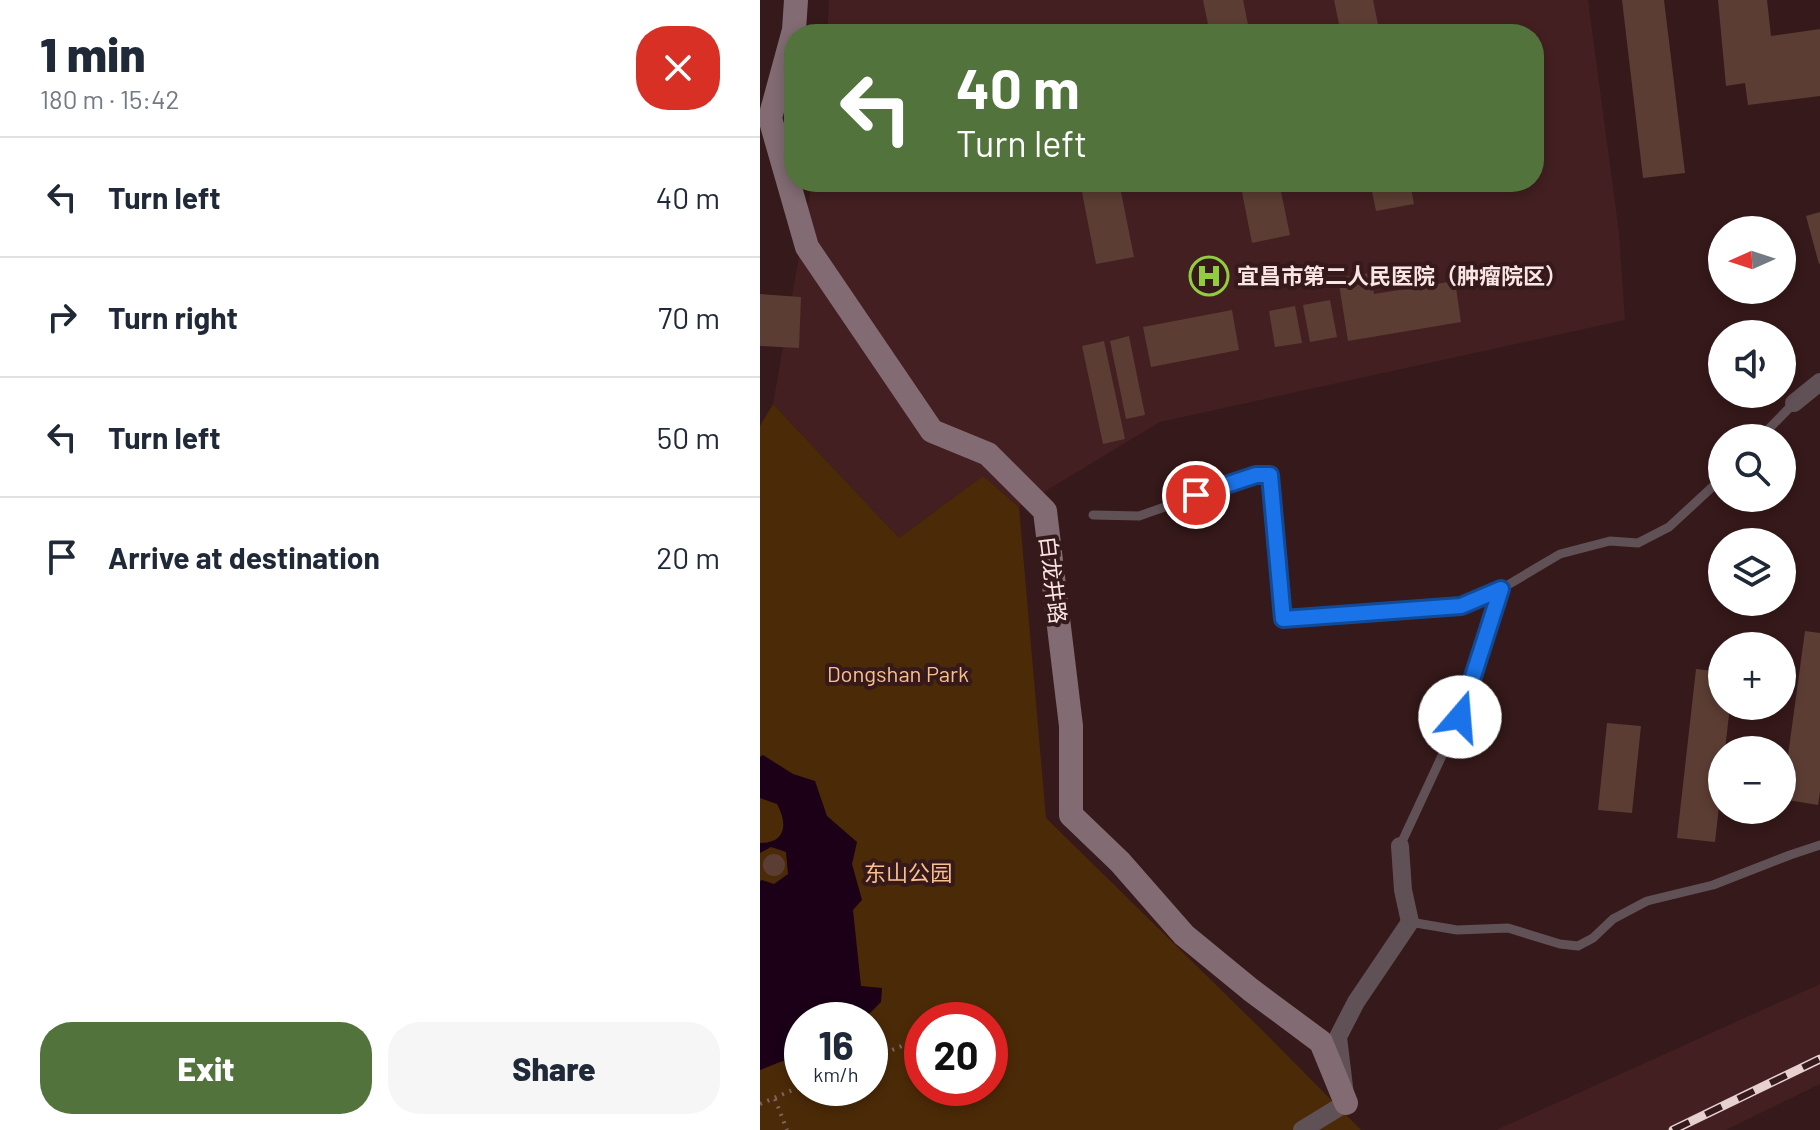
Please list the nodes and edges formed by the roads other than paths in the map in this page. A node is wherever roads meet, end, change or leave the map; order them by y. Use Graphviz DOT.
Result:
graph roads {
  1 [pos="796,0"];
  2 [pos="794,24"];
  3 [pos="784,67"];
  4 [pos="784,167"];
  5 [pos="791,192"];
  6 [pos="1820,382"];
  7 [pos="1796,401"];
  8 [pos="1789,408"];
  9 [pos="1774,424"];
  10 [pos="1708,491"];
  11 [pos="1093,515"];
  12 [pos="1501,589"];
  13 [pos="1820,845"];
  14 [pos="1400,846"];
  15 [pos="1410,922"];
  16 [pos="1346,1103"];
  17 [pos="1302,1130"];
  1 -- 2 [label="street, 白龙井路"];
  3 -- 4 [label="street, 白龙井路"];
  5 -- 16 [label="street, 白龙井路"];
  6 -- 7 [label="street"];
  8 -- 9 [label="lane"];
  10 -- 12 [label="lane"];
  11 -- 12 [label="lane"];
  12 -- 14 [label="lane"];
  13 -- 15 [label="lane"];
  14 -- 15 [label="street"];
  15 -- 16 [label="street"];
  16 -- 17 [label="street"];
}
